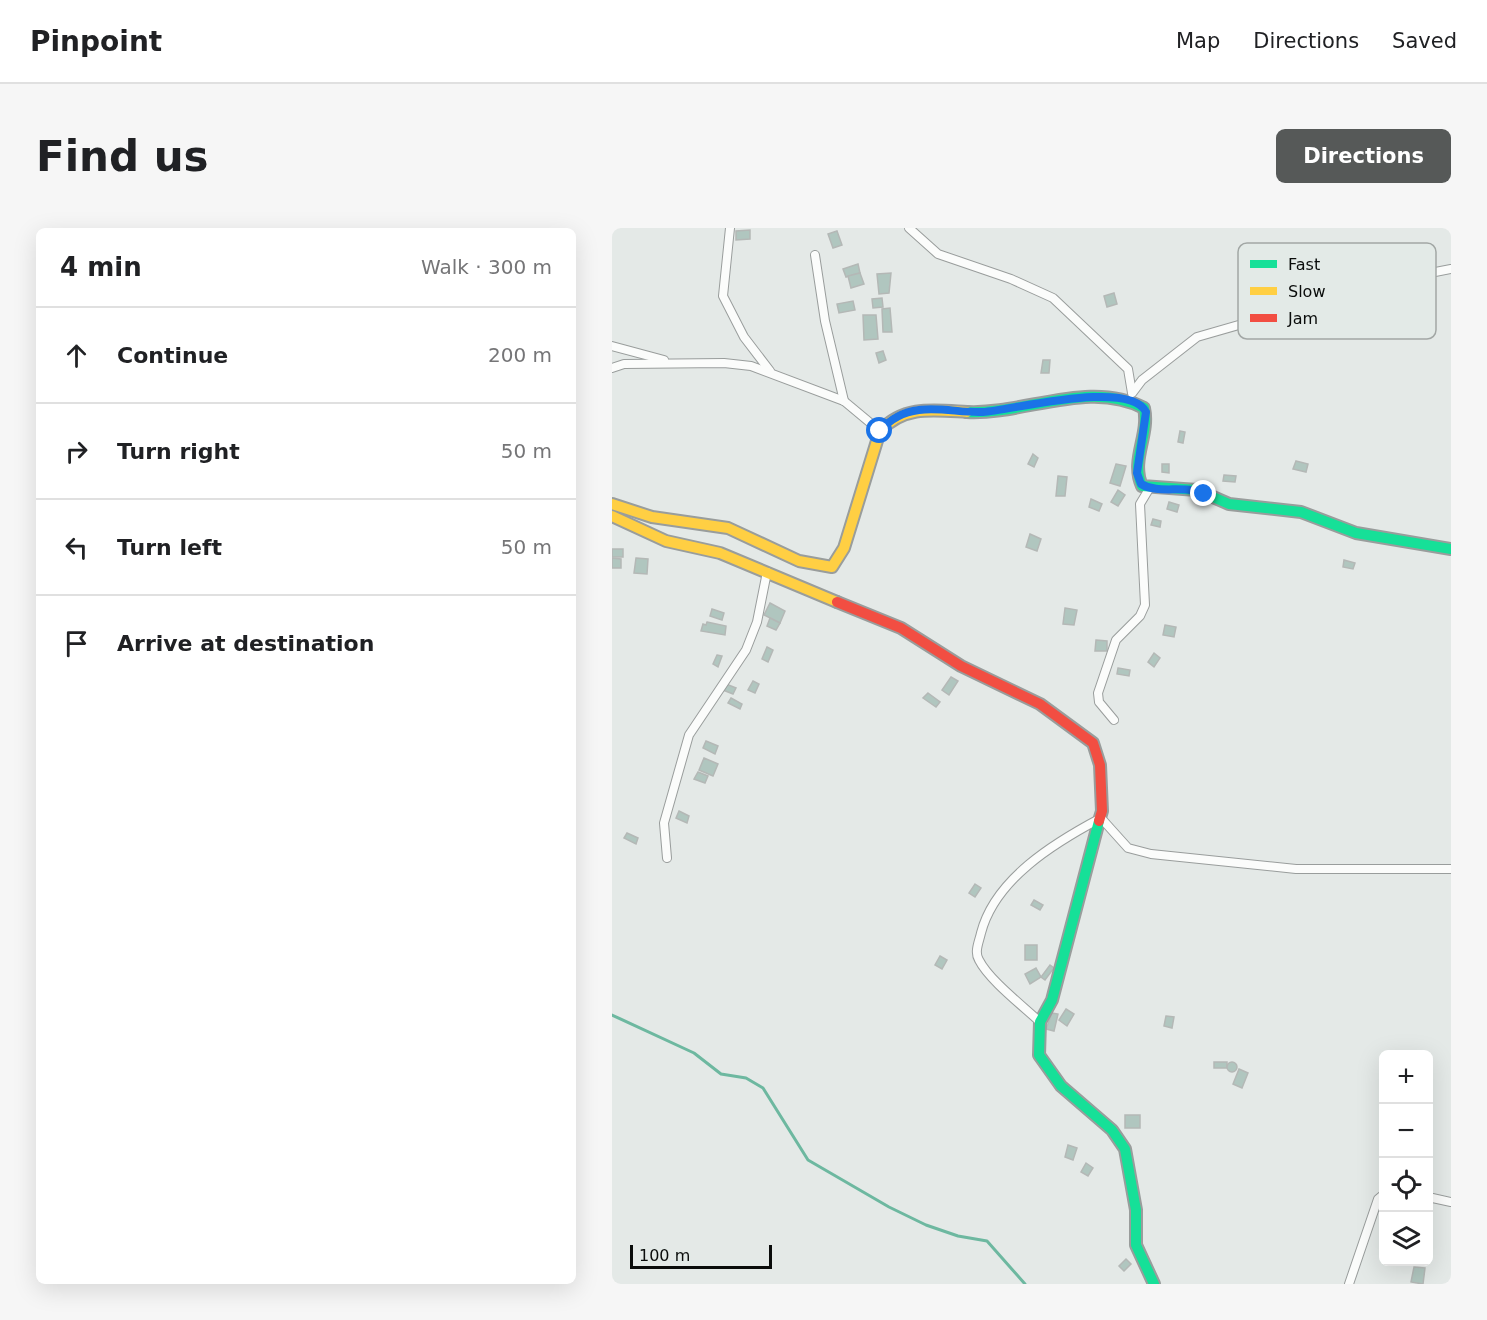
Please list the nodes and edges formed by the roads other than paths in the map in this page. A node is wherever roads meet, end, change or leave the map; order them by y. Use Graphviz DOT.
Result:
graph roads {
  1 [pos="730,228"];
  2 [pos="909,228"];
  3 [pos="814,255"];
  4 [pos="1451,269"];
  5 [pos="1436,272"];
  6 [pos="1238,326"];
  7 [pos="612,346"];
  8 [pos="674,363"];
  9 [pos="612,368"];
  10 [pos="771,372"];
  11 [pos="1132,396"];
  12 [pos="844,401"];
  13 [pos="880,431"];
  14 [pos="1149,489"];
  15 [pos="612,504"];
  16 [pos="612,516"];
  17 [pos="1451,549"];
  18 [pos="767,572"];
  19 [pos="1114,720"];
  20 [pos="1101,818"];
  21 [pos="667,858"];
  22 [pos="1451,869"];
  23 [pos="1040,1022"];
  24 [pos="1379,1198"];
  25 [pos="1433,1198"];
  26 [pos="1451,1202"];
  27 [pos="1154,1284"];
  28 [pos="1349,1284"];
  1 -- 10 [label="street"];
  2 -- 11 [label="street"];
  3 -- 12 [label="street"];
  4 -- 5 [label="street"];
  6 -- 11 [label="street"];
  7 -- 8 [label="street"];
  8 -- 9 [label="street"];
  8 -- 10 [label="street"];
  10 -- 12 [label="street"];
  11 -- 13 [label="street"];
  11 -- 14 [label="street"];
  12 -- 13 [label="street"];
  13 -- 15 [label="street"];
  14 -- 17 [label="street"];
  14 -- 19 [label="street"];
  16 -- 18 [label="street"];
  18 -- 20 [label="street"];
  18 -- 21 [label="street"];
  20 -- 22 [label="street"];
  20 -- 23 [label="street"];
  20 -- 23 [label="street"];
  23 -- 27 [label="street"];
  24 -- 28 [label="street"];
  25 -- 26 [label="street"];
}
